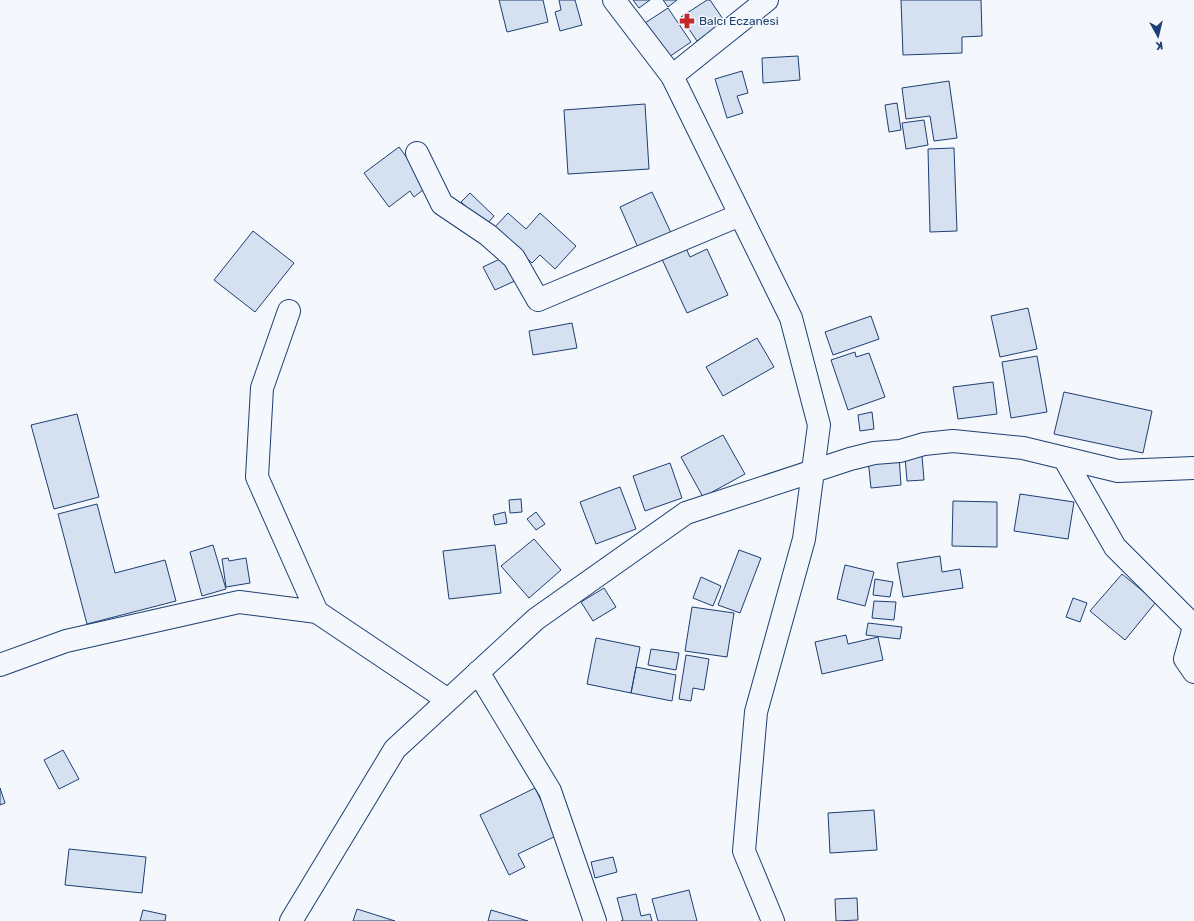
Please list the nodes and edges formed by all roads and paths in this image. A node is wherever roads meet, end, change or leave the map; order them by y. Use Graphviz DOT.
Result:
graph roads {
  1 [pos="614,0"];
  2 [pos="767,0"];
  3 [pos="672,76"];
  4 [pos="417,153"];
  5 [pos="740,215"];
  6 [pos="289,311"];
  7 [pos="1064,458"];
  8 [pos="1194,468"];
  9 [pos="813,470"];
  10 [pos="317,612"];
  11 [pos="1194,626"];
  12 [pos="0,665"];
  13 [pos="478,672"];
  14 [pos="1194,672"];
  15 [pos="448,700"];
  16 [pos="291,921"];
  17 [pos="594,921"];
  18 [pos="772,921"];
  1 -- 3 [label="street"];
  2 -- 3 [label="street"];
  3 -- 5 [label="street"];
  4 -- 5 [label="street"];
  5 -- 9 [label="street"];
  6 -- 10 [label="street"];
  7 -- 8 [label="street"];
  7 -- 9 [label="street"];
  7 -- 11 [label="street"];
  9 -- 13 [label="street"];
  9 -- 18 [label="street"];
  10 -- 12 [label="street"];
  10 -- 15 [label="street"];
  11 -- 14 [label="street"];
  13 -- 15 [label="street"];
  13 -- 17 [label="street"];
  15 -- 16 [label="street"];
}
